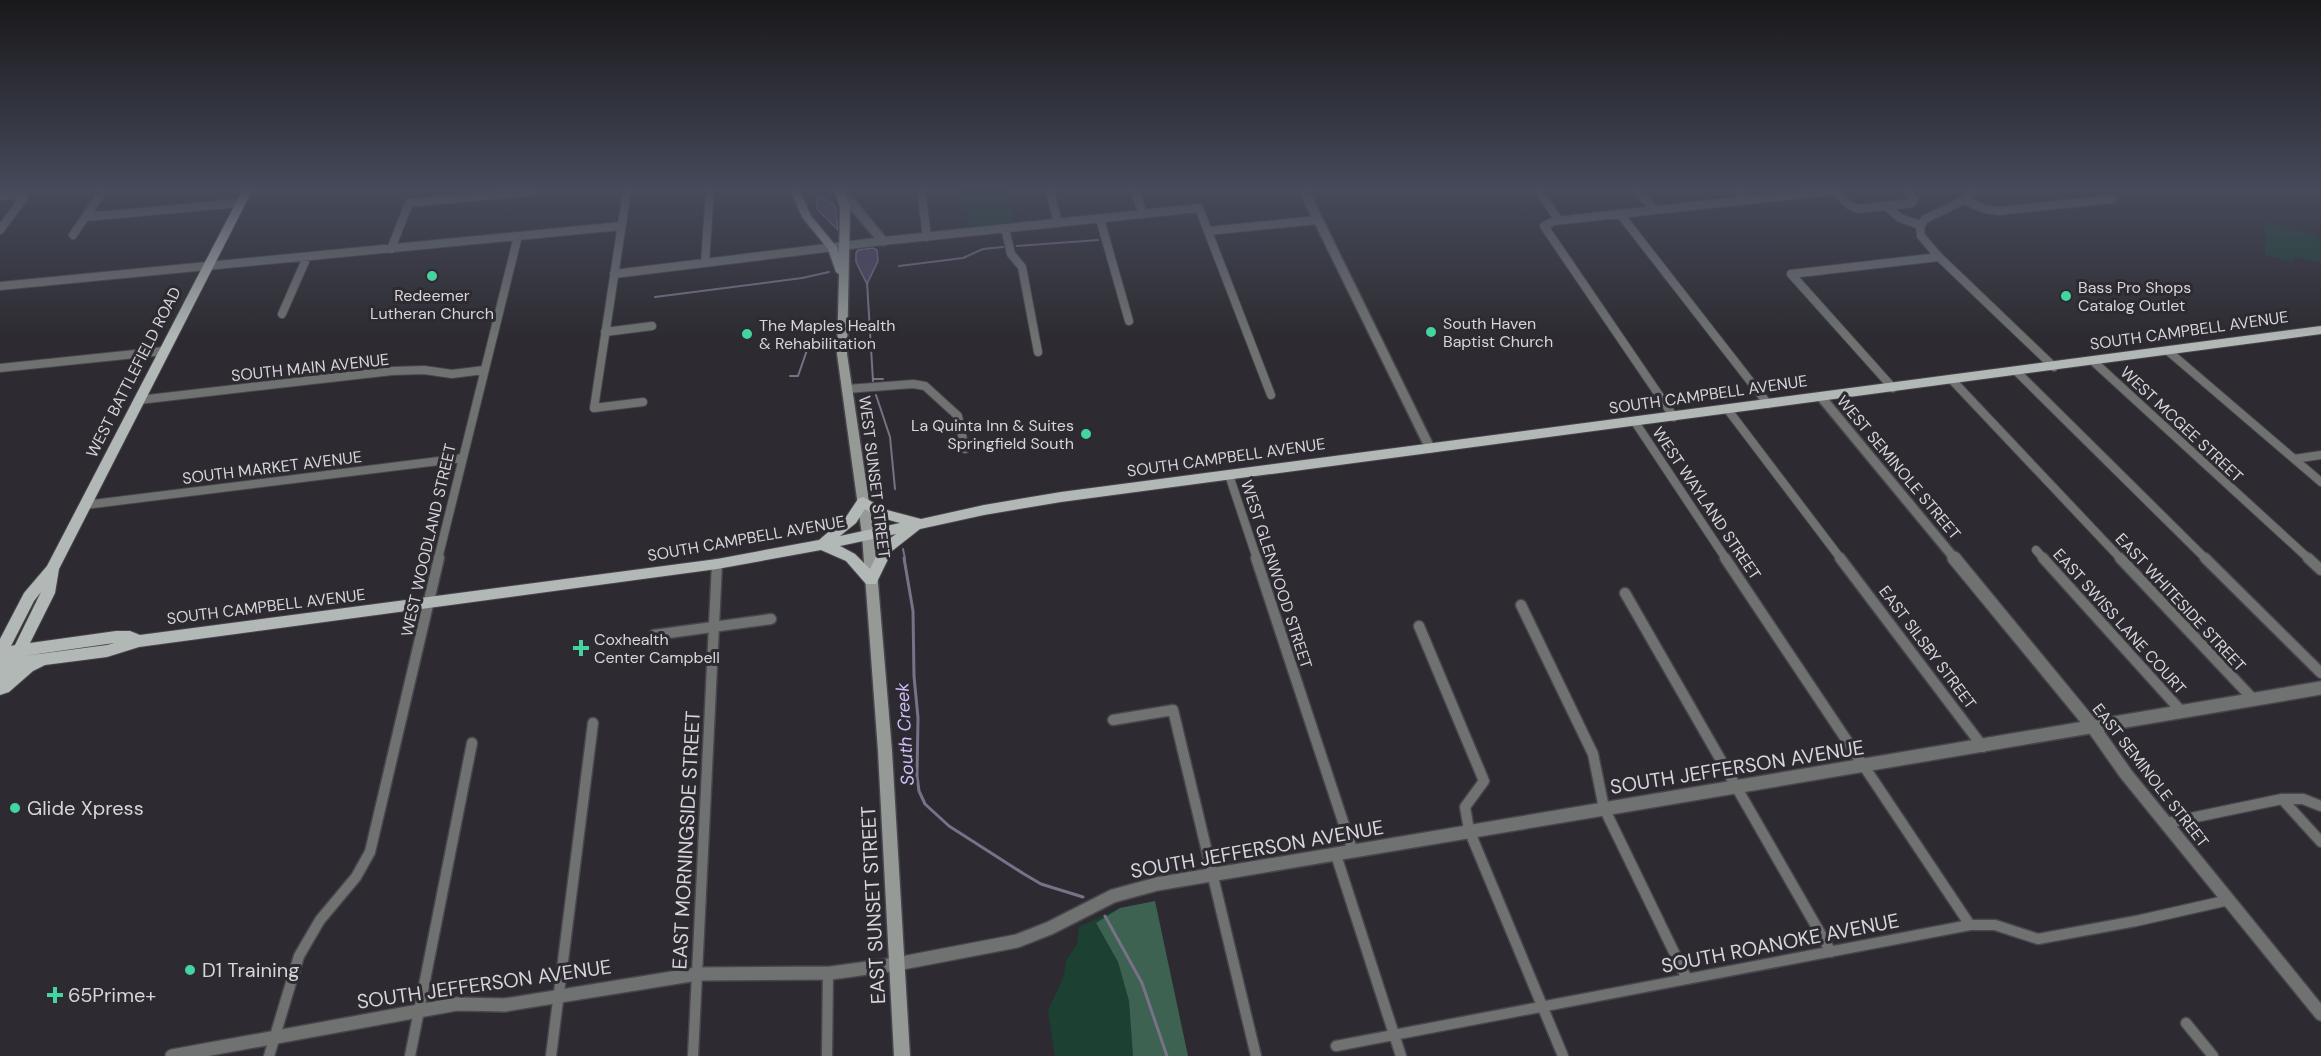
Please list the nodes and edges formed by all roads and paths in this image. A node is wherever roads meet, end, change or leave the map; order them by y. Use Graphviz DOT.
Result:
graph roads {
  1 [pos="221,240"];
  2 [pos="394,240"];
  3 [pos="476,240"];
  4 [pos="517,240"];
  5 [pos="619,240"];
  6 [pos="707,240"];
  7 [pos="827,240"];
  8 [pos="845,240"];
  9 [pos="891,240"];
  10 [pos="1008,240"];
  11 [pos="1106,240"];
  12 [pos="1211,240"];
  13 [pos="1328,240"];
  14 [pos="1552,240"];
  15 [pos="1640,240"];
  16 [pos="1923,240"];
  17 [pos="883,241"];
  18 [pos="845,247"];
  19 [pos="833,248"];
  20 [pos="391,249"];
  21 [pos="307,257"];
  22 [pos="1939,257"];
  23 [pos="705,263"];
  24 [pos="208,267"];
  25 [pos="614,274"];
  26 [pos="843,278"];
  27 [pos="0,286"];
  28 [pos="282,314"];
  29 [pos="1129,321"];
  30 [pos="652,326"];
  31 [pos="2321,330"];
  32 [pos="605,332"];
  33 [pos="164,351"];
  34 [pos="2168,351"];
  35 [pos="1038,352"];
  36 [pos="2094,362"];
  37 [pos="2054,367"];
  38 [pos="0,368"];
  39 [pos="484,370"];
  40 [pos="2017,372"];
  41 [pos="1952,380"];
  42 [pos="1893,388"];
  43 [pos="847,389"];
  44 [pos="1271,395"];
  45 [pos="1821,397"];
  46 [pos="139,400"];
  47 [pos="643,402"];
  48 [pos="1768,404"];
  49 [pos="1728,410"];
  50 [pos="1674,417"];
  51 [pos="1635,422"];
  52 [pos="1430,448"];
  53 [pos="965,449"];
  54 [pos="2321,455"];
  55 [pos="463,458"];
  56 [pos="2294,459"];
  57 [pos="1229,475"];
  58 [pos="2321,482"];
  59 [pos="863,502"];
  60 [pos="85,505"];
  61 [pos="920,524"];
  62 [pos="868,535"];
  63 [pos="821,544"];
  64 [pos="2036,550"];
  65 [pos="1953,557"];
  66 [pos="717,564"];
  67 [pos="2321,570"];
  68 [pos="871,580"];
  69 [pos="1625,593"];
  70 [pos="1754,601"];
  71 [pos="428,603"];
  72 [pos="1521,605"];
  73 [pos="771,619"];
  74 [pos="24,623"];
  75 [pos="714,626"];
  76 [pos="1419,626"];
  77 [pos="654,635"];
  78 [pos="0,636"];
  79 [pos="107,639"];
  80 [pos="139,641"];
  81 [pos="0,653"];
  82 [pos="48,658"];
  83 [pos="10,659"];
  84 [pos="2321,674"];
  85 [pos="2321,688"];
  86 [pos="0,690"];
  87 [pos="2253,699"];
  88 [pos="2182,712"];
  89 [pos="1113,720"];
  90 [pos="593,723"];
  91 [pos="2093,727"];
  92 [pos="472,743"];
  93 [pos="1983,747"];
  94 [pos="885,752"];
  95 [pos="1865,767"];
  96 [pos="1737,785"];
  97 [pos="2282,799"];
  98 [pos="2321,806"];
  99 [pos="1604,808"];
  100 [pos="2167,824"];
  101 [pos="1469,830"];
  102 [pos="2321,842"];
  103 [pos="1353,852"];
  104 [pos="1336,855"];
  105 [pos="1212,875"];
  106 [pos="2229,900"];
  107 [pos="1970,925"];
  108 [pos="1831,952"];
  109 [pos="897,964"];
  110 [pos="828,973"];
  111 [pos="697,974"];
  112 [pos="1687,979"];
  113 [pos="558,997"];
  114 [pos="1543,1006"];
  115 [pos="420,1010"];
  116 [pos="2321,1014"];
  117 [pos="2186,1023"];
  118 [pos="1394,1034"];
  119 [pos="274,1036"];
  120 [pos="1336,1046"];
  121 [pos="172,1056"];
  122 [pos="268,1056"];
  123 [pos="410,1056"];
  124 [pos="551,1056"];
  125 [pos="693,1056"];
  126 [pos="827,1056"];
  127 [pos="902,1056"];
  128 [pos="1256,1056"];
  129 [pos="1401,1056"];
  130 [pos="1563,1056"];
  131 [pos="2213,1056"];
  1 -- 24 [label="main road, WEST BATTLEFIELD ROAD"];
  2 -- 20 [label="street"];
  3 -- 20 [label="street"];
  4 -- 39 [label="street, WEST WOODLAND STREET"];
  5 -- 25 [label="street"];
  6 -- 23 [label="street"];
  7 -- 19 [label="main road, WEST SUNSET STREET"];
  8 -- 18 [label="main road, WEST SUNSET STREET"];
  9 -- 17 [label="street"];
  10 -- 35 [label="street"];
  11 -- 29 [label="street"];
  12 -- 44 [label="street"];
  13 -- 52 [label="street"];
  14 -- 50 [label="street"];
  15 -- 48 [label="street"];
  16 -- 22 [label="street"];
  17 -- 18 [label="street"];
  18 -- 19 [label="street"];
  18 -- 26 [label="main road, WEST SUNSET STREET"];
  19 -- 23 [label="street"];
  19 -- 26 [label="main road, WEST SUNSET STREET"];
  20 -- 21 [label="street"];
  21 -- 24 [label="street"];
  21 -- 28 [label="street"];
  22 -- 37 [label="street"];
  22 -- 42 [label="street"];
  23 -- 25 [label="street"];
  24 -- 27 [label="street"];
  24 -- 33 [label="main road, WEST BATTLEFIELD ROAD"];
  25 -- 32 [label="street"];
  26 -- 43 [label="main road, WEST SUNSET STREET"];
  30 -- 32 [label="street"];
  31 -- 34 [label="main road, SOUTH CAMPBELL AVENUE"];
  32 -- 47 [label="street"];
  33 -- 38 [label="street"];
  33 -- 46 [label="main road, WEST BATTLEFIELD ROAD"];
  34 -- 36 [label="main road, SOUTH CAMPBELL AVENUE"];
  34 -- 56 [label="street"];
  36 -- 37 [label="main road, SOUTH CAMPBELL AVENUE"];
  36 -- 67 [label="street, WEST MCGEE STREET"];
  37 -- 40 [label="main road, SOUTH CAMPBELL AVENUE"];
  39 -- 46 [label="street, SOUTH MAIN AVENUE"];
  39 -- 55 [label="street, WEST WOODLAND STREET"];
  40 -- 41 [label="main road, SOUTH CAMPBELL AVENUE"];
  40 -- 84 [label="street"];
  41 -- 42 [label="main road, SOUTH CAMPBELL AVENUE"];
  41 -- 87 [label="street, EAST WHITESIDE STREET"];
  42 -- 45 [label="main road, SOUTH CAMPBELL AVENUE"];
  43 -- 53 [label="street"];
  43 -- 59 [label="main road, WEST SUNSET STREET"];
  45 -- 48 [label="main road, SOUTH CAMPBELL AVENUE"];
  45 -- 65 [label="street, WEST SEMINOLE STREET"];
  46 -- 60 [label="main road, WEST BATTLEFIELD ROAD"];
  48 -- 49 [label="main road, SOUTH CAMPBELL AVENUE"];
  49 -- 50 [label="main road, SOUTH CAMPBELL AVENUE"];
  49 -- 93 [label="street, EAST SILSBY STREET"];
  50 -- 51 [label="main road, SOUTH CAMPBELL AVENUE"];
  51 -- 52 [label="main road, SOUTH CAMPBELL AVENUE"];
  51 -- 70 [label="street, WEST WAYLAND STREET"];
  52 -- 57 [label="main road, SOUTH CAMPBELL AVENUE"];
  54 -- 56 [label="street"];
  55 -- 60 [label="street, SOUTH MARKET AVENUE"];
  55 -- 71 [label="street, WEST WOODLAND STREET"];
  56 -- 58 [label="street"];
  57 -- 61 [label="main road, SOUTH CAMPBELL AVENUE"];
  57 -- 103 [label="street, WEST GLENWOOD STREET"];
  59 -- 61 [label="main road"];
  59 -- 62 [label="main road, WEST SUNSET STREET"];
  59 -- 63 [label="main road"];
  60 -- 74 [label="main road, WEST BATTLEFIELD ROAD"];
  61 -- 62 [label="main road, SOUTH CAMPBELL AVENUE"];
  61 -- 68 [label="main road"];
  62 -- 63 [label="main road, SOUTH CAMPBELL AVENUE"];
  62 -- 68 [label="main road, WEST SUNSET STREET"];
  63 -- 66 [label="main road, SOUTH CAMPBELL AVENUE"];
  63 -- 68 [label="main road"];
  64 -- 88 [label="street, EAST SWISS LANE COURT"];
  65 -- 91 [label="street, EAST SEMINOLE STREET"];
  66 -- 71 [label="main road, SOUTH CAMPBELL AVENUE"];
  66 -- 75 [label="street, EAST MORNINGSIDE STREET"];
  68 -- 94 [label="main road, WEST SUNSET STREET"];
  69 -- 96 [label="street"];
  70 -- 95 [label="street"];
  71 -- 80 [label="main road, SOUTH CAMPBELL AVENUE"];
  71 -- 119 [label="street, WEST WOODLAND STREET"];
  72 -- 99 [label="street"];
  73 -- 75 [label="street"];
  74 -- 78 [label="main road"];
  74 -- 79 [label="main road"];
  74 -- 81 [label="main road, WEST BATTLEFIELD ROAD"];
  74 -- 83 [label="main road, WEST BATTLEFIELD ROAD"];
  75 -- 77 [label="street"];
  75 -- 111 [label="street, EAST MORNINGSIDE STREET"];
  76 -- 101 [label="street"];
  79 -- 80 [label="main road, SOUTH CAMPBELL AVENUE"];
  79 -- 83 [label="main road, SOUTH CAMPBELL AVENUE"];
  80 -- 82 [label="main road, SOUTH CAMPBELL AVENUE"];
  81 -- 83 [label="main road, SOUTH CAMPBELL AVENUE"];
  82 -- 83 [label="main road, SOUTH CAMPBELL AVENUE"];
  82 -- 86 [label="main road"];
  83 -- 86 [label="main road, WEST BATTLEFIELD ROAD"];
  85 -- 87 [label="street, SOUTH JEFFERSON AVENUE"];
  87 -- 88 [label="street, SOUTH JEFFERSON AVENUE"];
  88 -- 91 [label="street, SOUTH JEFFERSON AVENUE"];
  89 -- 105 [label="street"];
  90 -- 113 [label="street"];
  91 -- 93 [label="street, SOUTH JEFFERSON AVENUE"];
  91 -- 100 [label="street, EAST SEMINOLE STREET"];
  92 -- 115 [label="street"];
  93 -- 95 [label="street, SOUTH JEFFERSON AVENUE"];
  94 -- 109 [label="main road, EAST SUNSET STREET"];
  95 -- 96 [label="street, SOUTH JEFFERSON AVENUE"];
  95 -- 107 [label="street"];
  96 -- 99 [label="street, SOUTH JEFFERSON AVENUE"];
  96 -- 108 [label="street"];
  97 -- 98 [label="street"];
  97 -- 100 [label="street"];
  97 -- 102 [label="street"];
  99 -- 101 [label="street, SOUTH JEFFERSON AVENUE"];
  99 -- 112 [label="street"];
  100 -- 106 [label="street, EAST SEMINOLE STREET"];
  101 -- 103 [label="street, SOUTH JEFFERSON AVENUE"];
  101 -- 114 [label="street"];
  103 -- 104 [label="street, SOUTH JEFFERSON AVENUE"];
  104 -- 105 [label="street, SOUTH JEFFERSON AVENUE"];
  104 -- 118 [label="street"];
  105 -- 109 [label="street, SOUTH JEFFERSON AVENUE"];
  105 -- 128 [label="street"];
  106 -- 107 [label="street, SOUTH ROANOKE AVENUE"];
  106 -- 116 [label="street, EAST SEMINOLE STREET"];
  107 -- 108 [label="street, SOUTH ROANOKE AVENUE"];
  108 -- 112 [label="street, SOUTH ROANOKE AVENUE"];
  109 -- 110 [label="street, SOUTH JEFFERSON AVENUE"];
  109 -- 127 [label="main road, EAST SUNSET STREET"];
  110 -- 111 [label="street, SOUTH JEFFERSON AVENUE"];
  110 -- 126 [label="street"];
  111 -- 113 [label="street, SOUTH JEFFERSON AVENUE"];
  111 -- 125 [label="street, EAST MORNINGSIDE STREET"];
  112 -- 114 [label="street, SOUTH ROANOKE AVENUE"];
  113 -- 115 [label="street, SOUTH JEFFERSON AVENUE"];
  113 -- 124 [label="street"];
  114 -- 118 [label="street, SOUTH ROANOKE AVENUE"];
  114 -- 130 [label="street"];
  115 -- 119 [label="street, SOUTH JEFFERSON AVENUE"];
  115 -- 123 [label="street"];
  117 -- 131 [label="street"];
  118 -- 120 [label="street, SOUTH ROANOKE AVENUE"];
  118 -- 129 [label="street"];
  119 -- 121 [label="street, SOUTH JEFFERSON AVENUE"];
  119 -- 122 [label="street, WEST WOODLAND STREET"];
}
